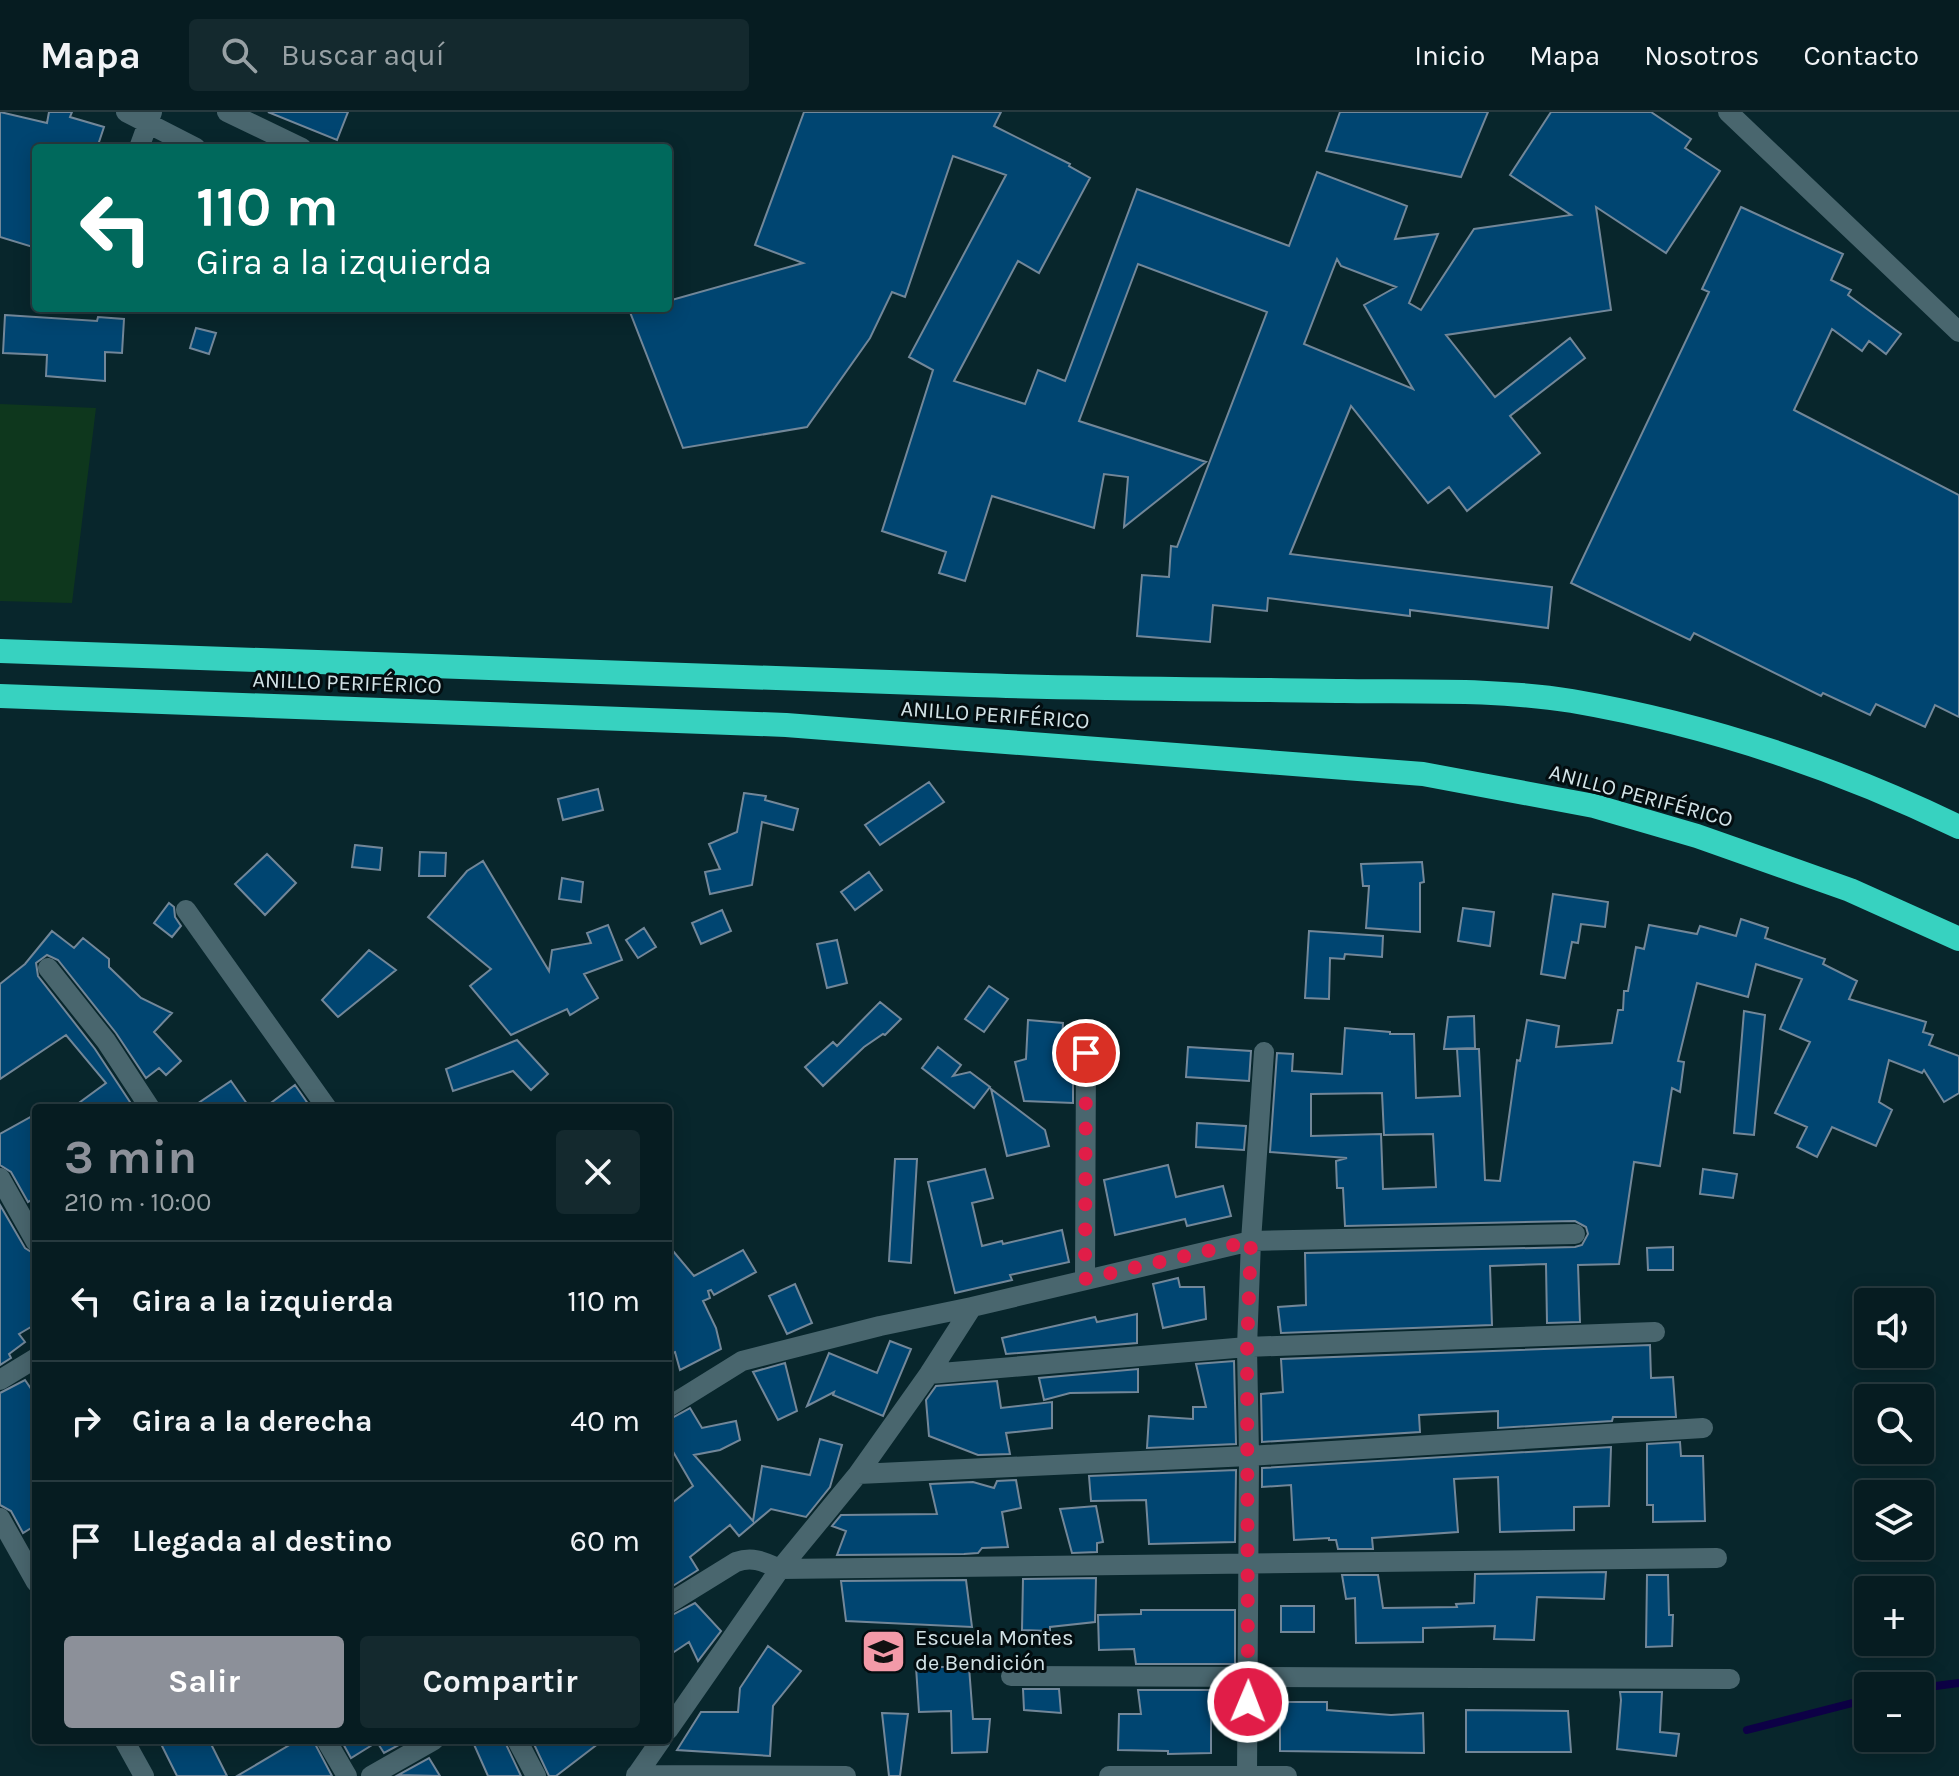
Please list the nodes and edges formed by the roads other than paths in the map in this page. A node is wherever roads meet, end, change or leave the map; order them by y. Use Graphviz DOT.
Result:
graph roads {
  1 [pos="126,112"];
  2 [pos="227,112"];
  3 [pos="1728,112"];
  4 [pos="150,117"];
  5 [pos="140,144"];
  6 [pos="190,144"];
  7 [pos="289,144"];
  8 [pos="1959,332"];
  9 [pos="0,651"];
  10 [pos="0,696"];
  11 [pos="1959,827"];
  12 [pos="186,910"];
  13 [pos="1959,939"];
  14 [pos="48,968"];
  15 [pos="1264,1052"];
  16 [pos="1086,1053"];
  17 [pos="147,1104"];
  18 [pos="324,1104"];
  19 [pos="0,1178"];
  20 [pos="1575,1234"];
  21 [pos="32,1235"];
  22 [pos="1251,1241"];
  23 [pos="1085,1279"];
  24 [pos="972,1307"];
  25 [pos="1655,1332"];
  26 [pos="1247,1347"];
  27 [pos="32,1360"];
  28 [pos="929,1374"];
  29 [pos="0,1380"];
  30 [pos="672,1405"];
  31 [pos="1703,1428"];
  32 [pos="1249,1456"];
  33 [pos="858,1474"];
  34 [pos="0,1518"];
  35 [pos="1717,1558"];
  36 [pos="1249,1564"];
  37 [pos="780,1569"];
  38 [pos="32,1575"];
  39 [pos="672,1602"];
  40 [pos="1011,1676"];
  41 [pos="1248,1677"];
  42 [pos="1730,1679"];
  43 [pos="672,1724"];
  44 [pos="126,1744"];
  45 [pos="328,1744"];
  46 [pos="427,1744"];
  47 [pos="519,1744"];
  48 [pos="658,1744"];
  49 [pos="144,1776"];
  50 [pos="347,1776"];
  51 [pos="371,1776"];
  52 [pos="536,1776"];
  53 [pos="636,1776"];
  54 [pos="846,1776"];
  55 [pos="1109,1776"];
  56 [pos="1247,1776"];
  57 [pos="1287,1776"];
  1 -- 4 [label="street"];
  2 -- 7 [label="street"];
  3 -- 8 [label="street"];
  4 -- 5 [label="street"];
  4 -- 6 [label="street"];
  9 -- 11 [label="highway, ANILLO PERIFÉRICO"];
  10 -- 13 [label="highway, ANILLO PERIFÉRICO"];
  12 -- 18 [label="street"];
  14 -- 17 [label="street"];
  15 -- 22 [label="street"];
  16 -- 23 [label="street"];
  19 -- 21 [label="street"];
  20 -- 22 [label="street"];
  22 -- 23 [label="street"];
  22 -- 26 [label="street"];
  23 -- 24 [label="street"];
  24 -- 28 [label="street"];
  24 -- 30 [label="street"];
  25 -- 26 [label="street"];
  26 -- 28 [label="street"];
  26 -- 32 [label="street"];
  27 -- 29 [label="street"];
  28 -- 33 [label="street"];
  31 -- 32 [label="street"];
  32 -- 33 [label="street"];
  32 -- 36 [label="street"];
  33 -- 37 [label="street"];
  34 -- 38 [label="street"];
  35 -- 36 [label="street"];
  36 -- 37 [label="street"];
  36 -- 41 [label="street"];
  37 -- 39 [label="street"];
  37 -- 43 [label="street"];
  40 -- 41 [label="street"];
  41 -- 42 [label="street"];
  41 -- 56 [label="street"];
  44 -- 49 [label="street"];
  45 -- 50 [label="street"];
  46 -- 51 [label="street"];
  47 -- 52 [label="street"];
  48 -- 53 [label="street"];
  53 -- 54 [label="street"];
  55 -- 56 [label="street"];
  56 -- 57 [label="street"];
}
